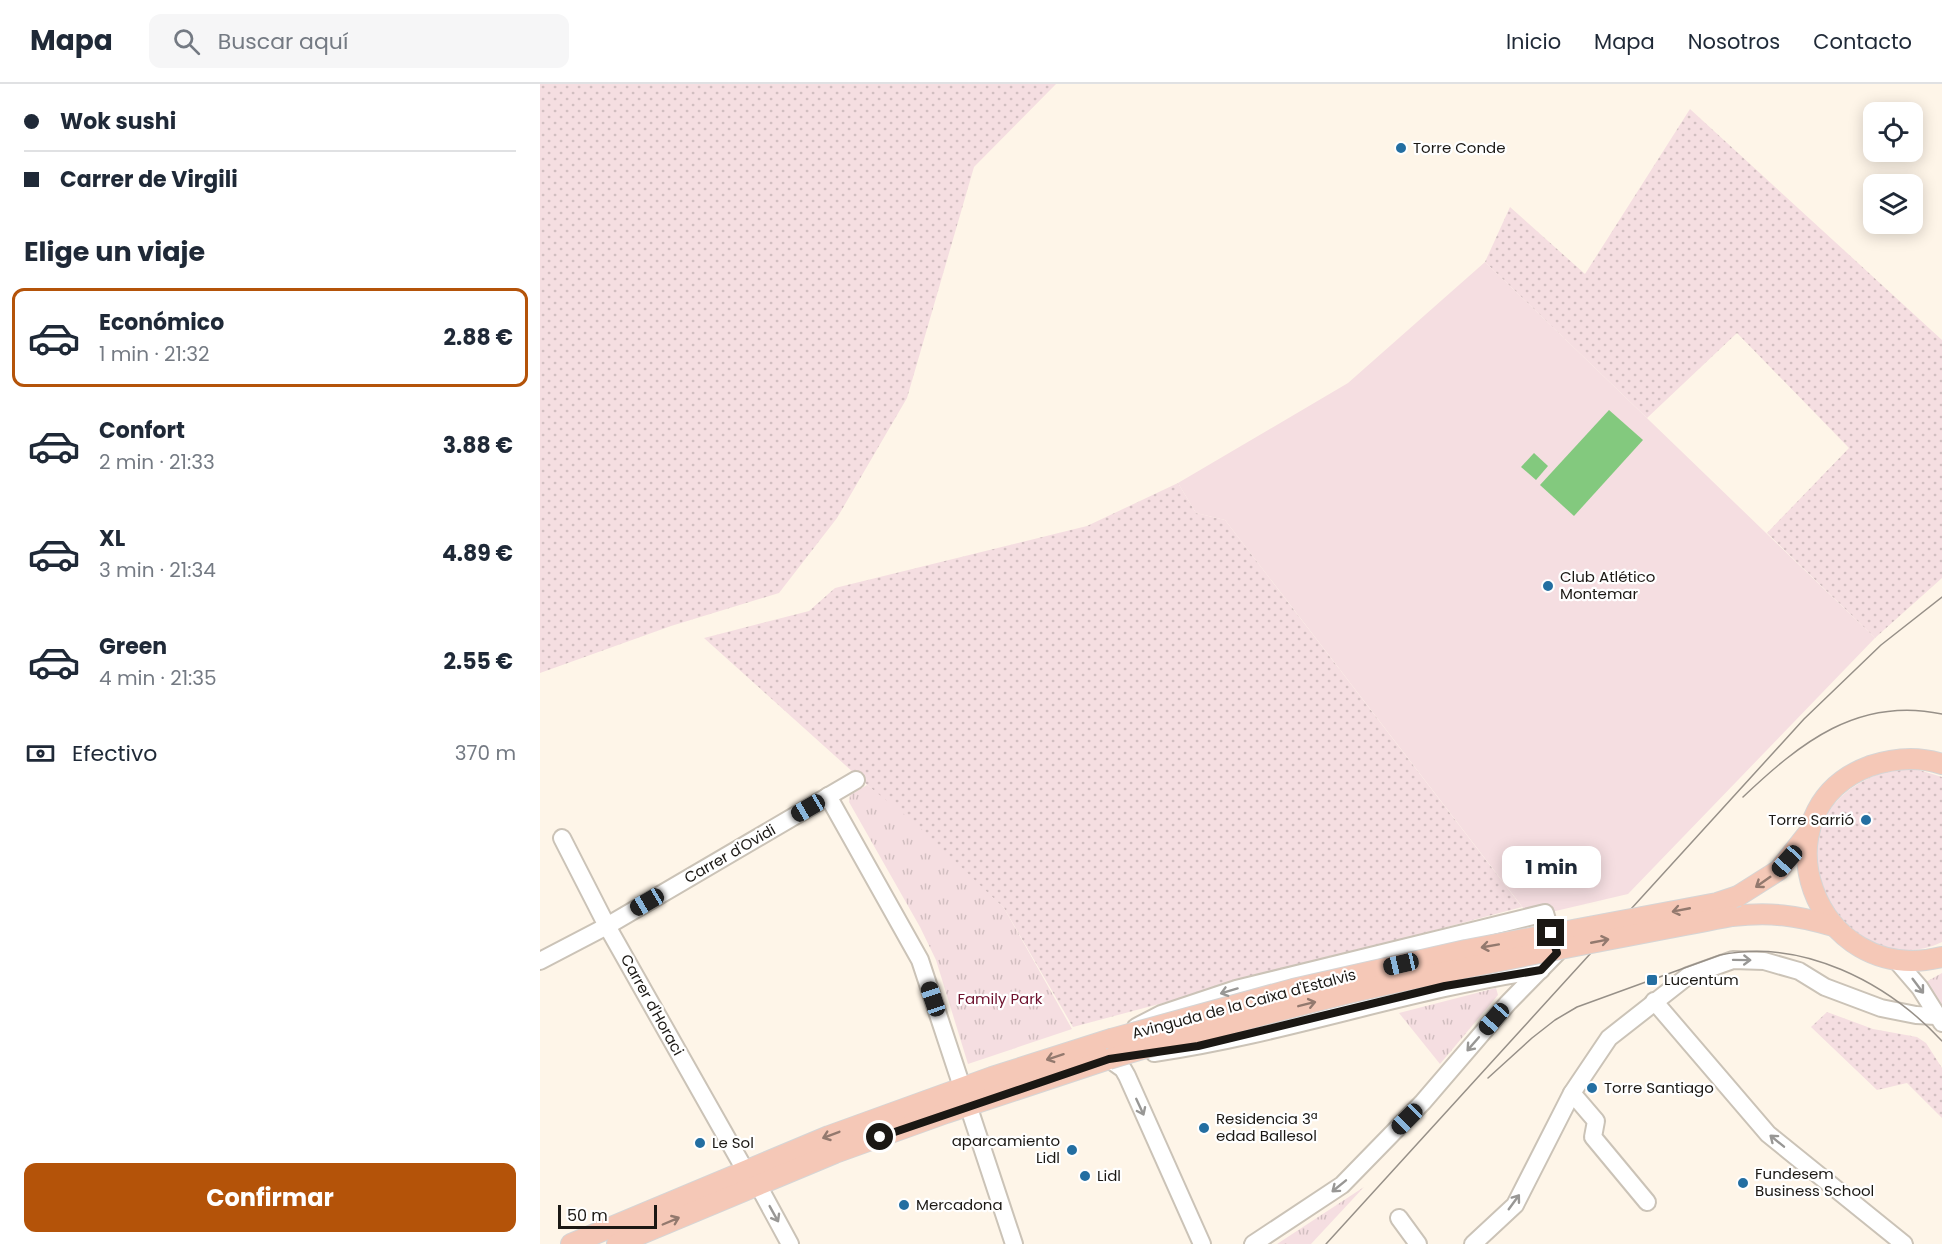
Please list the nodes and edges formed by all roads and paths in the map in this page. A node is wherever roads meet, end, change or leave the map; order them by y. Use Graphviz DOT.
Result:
graph roads {
  1 [pos="1942,764"];
  2 [pos="856,780"];
  3 [pos="828,796"];
  4 [pos="1810,830"];
  5 [pos="562,838"];
  6 [pos="607,926"];
  7 [pos="1833,926"];
  8 [pos="1942,957"];
  9 [pos="1896,959"];
  10 [pos="540,961"];
  11 [pos="1541,970"];
  12 [pos="1512,975"];
  13 [pos="1520,991"];
  14 [pos="1654,1002"];
  15 [pos="1940,1020"];
  16 [pos="1111,1039"];
  17 [pos="1109,1059"];
  18 [pos="1572,1092"];
  19 [pos="965,1096"];
  20 [pos="752,1177"];
  21 [pos="1647,1202"];
  22 [pos="1399,1218"];
  23 [pos="571,1244"];
  24 [pos="617,1244"];
  25 [pos="790,1244"];
  26 [pos="1014,1244"];
  27 [pos="1202,1244"];
  28 [pos="1253,1244"];
  29 [pos="1418,1244"];
  30 [pos="1473,1244"];
  31 [pos="1904,1244"];
  1 -- 4 [label="main road"];
  2 -- 3 [label="street, Carrer d'Ovidi"];
  3 -- 6 [label="street, Carrer d'Ovidi"];
  3 -- 19 [label="street"];
  4 -- 7 [label="main road"];
  4 -- 16 [label="main road, Avinguda de la Caixa d'Estalvis, one-way, bridge"];
  5 -- 6 [label="street, Carrer d'Horaci"];
  6 -- 10 [label="street, Carrer d'Ovidi"];
  6 -- 20 [label="street, Carrer d'Horaci"];
  7 -- 9 [label="main road"];
  17 -- 7 [label="main road, Avinguda de la Caixa d'Estalvis, one-way, bridge"];
  8 -- 9 [label="main road"];
  9 -- 15 [label="street, one-way"];
  11 -- 12 [label="street, Avinguda de la Caixa d'Estalvis"];
  11 -- 13 [label="street"];
  11 -- 16 [label="street, Avinguda de la Caixa d'Estalvis, one-way"];
  12 -- 13 [label="street"];
  12 -- 17 [label="street, Avinguda de la Caixa d'Estalvis"];
  13 -- 28 [label="street, one-way"];
  14 -- 15 [label="street, one-way"];
  14 -- 18 [label="street"];
  31 -- 14 [label="street, one-way"];
  16 -- 19 [label="main road, Avinguda de la Caixa d'Estalvis, one-way"];
  17 -- 19 [label="main road, Avinguda de la Caixa d'Estalvis"];
  17 -- 27 [label="street, one-way"];
  18 -- 21 [label="street"];
  30 -- 18 [label="street, one-way"];
  19 -- 20 [label="main road, Avinguda de la Caixa d'Estalvis"];
  19 -- 26 [label="street"];
  20 -- 23 [label="main road, Avinguda de la Caixa d'Estalvis"];
  24 -- 20 [label="main road, Avinguda de la Caixa d'Estalvis, one-way"];
  20 -- 25 [label="street, Carrer d'Horaci, one-way"];
  22 -- 29 [label="street"];
}
